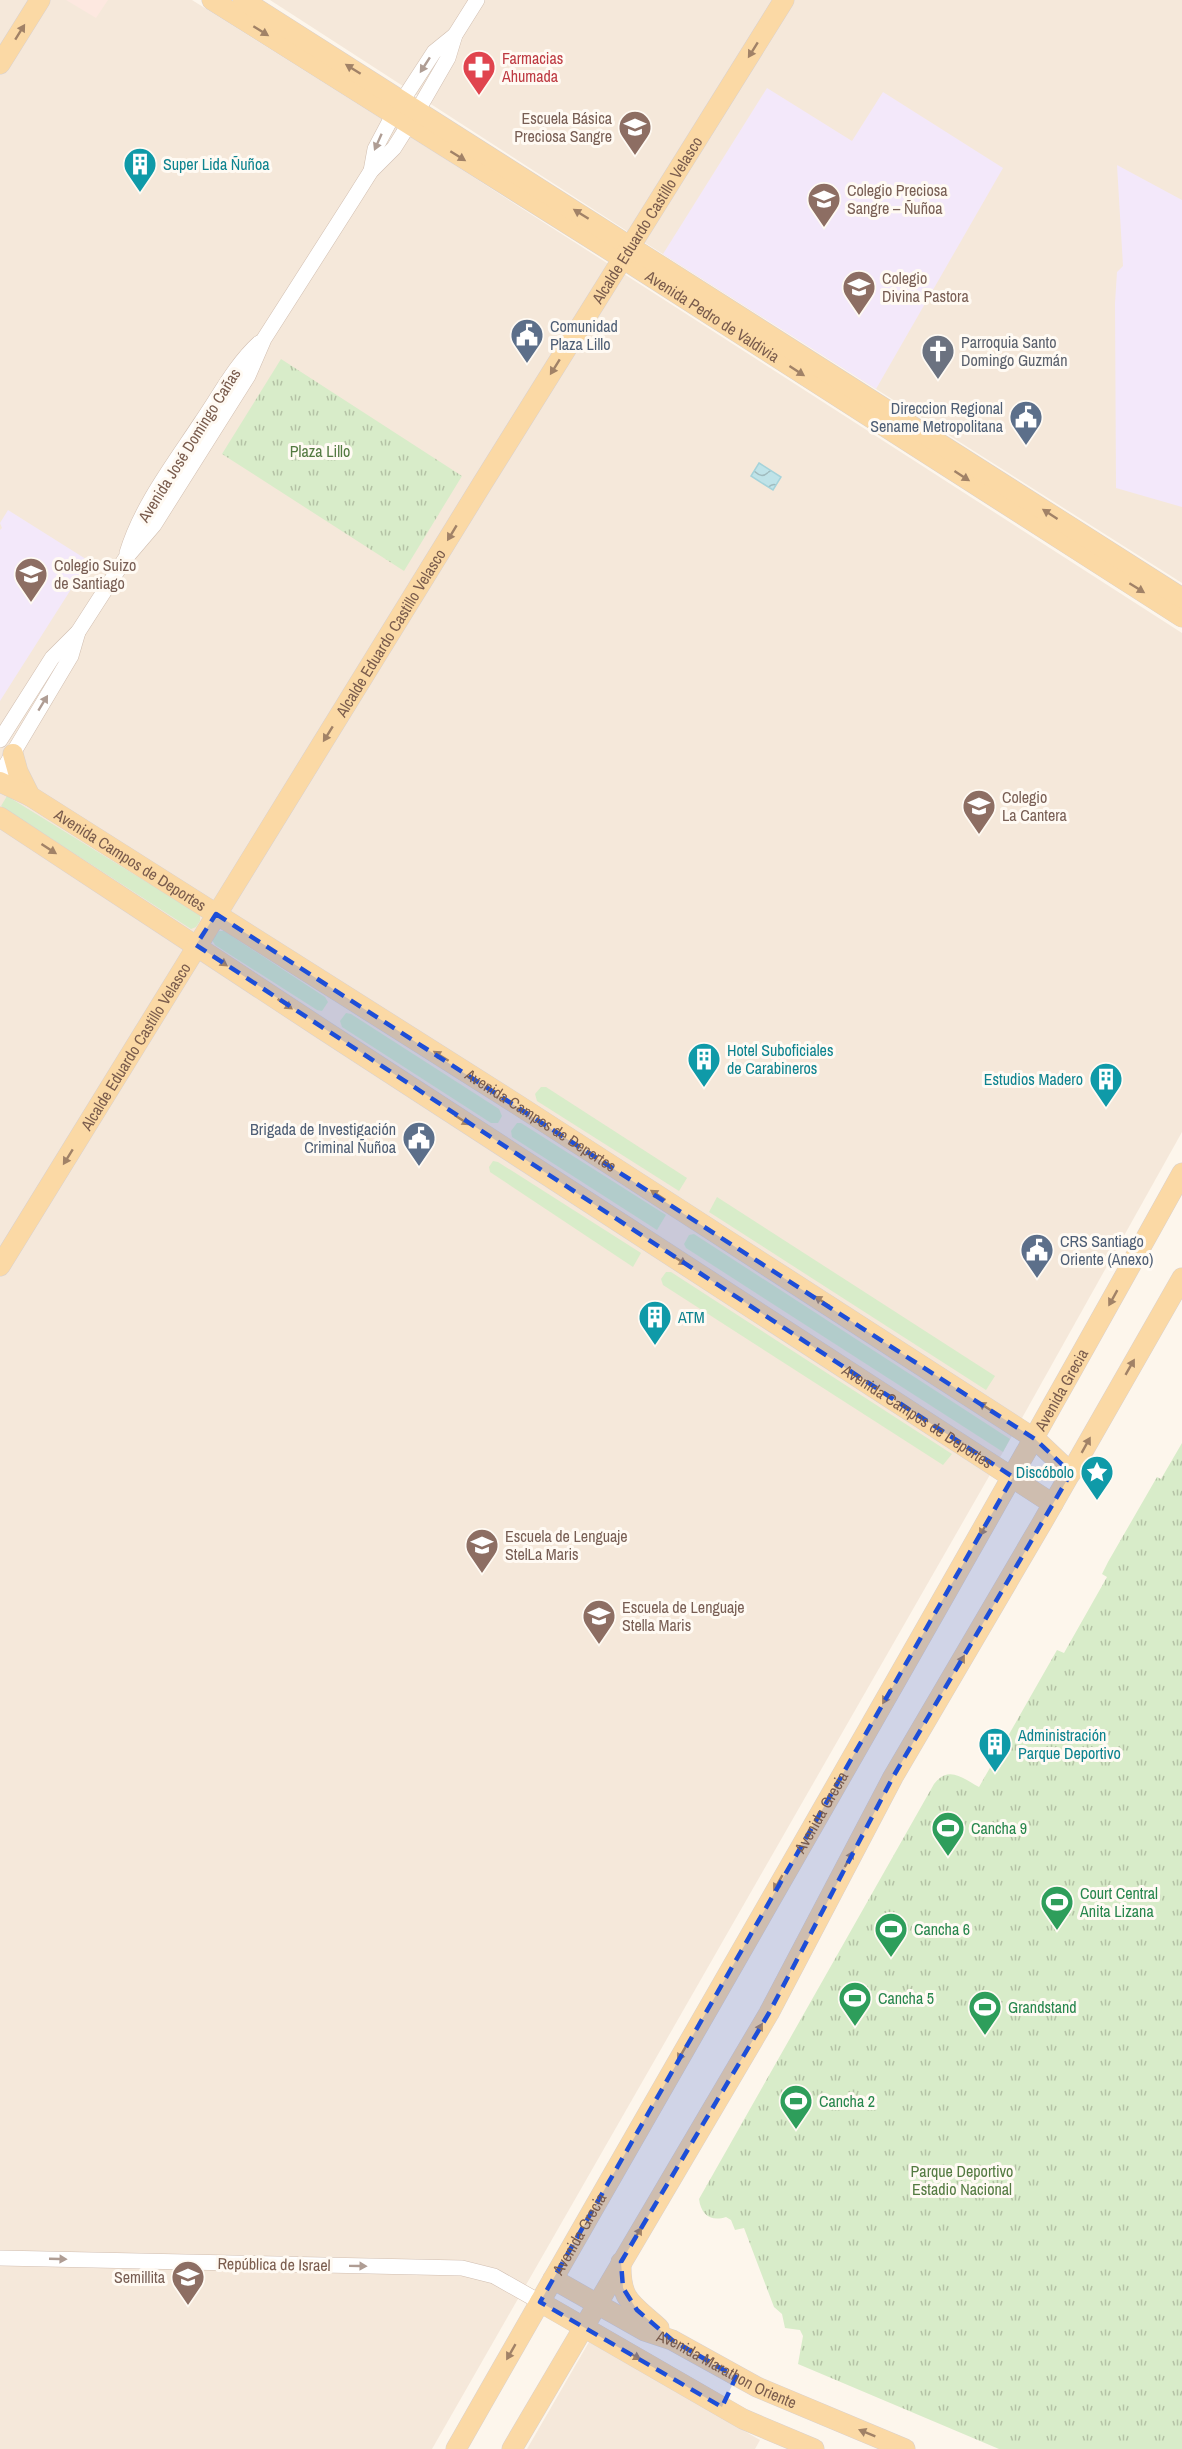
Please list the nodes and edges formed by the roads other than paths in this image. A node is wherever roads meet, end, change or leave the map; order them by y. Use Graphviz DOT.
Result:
graph roads {
  1 [pos="40,0"];
  2 [pos="212,0"];
  3 [pos="243,0"];
  4 [pos="477,0"];
  5 [pos="784,0"];
  6 [pos="0,64"];
  7 [pos="405,113"];
  8 [pos="626,252"];
  9 [pos="1182,598"];
  10 [pos="1182,617"];
  11 [pos="6,747"];
  12 [pos="0,775"];
  13 [pos="0,782"];
  14 [pos="30,796"];
  15 [pos="0,817"];
  16 [pos="216,914"];
  17 [pos="196,945"];
  18 [pos="1182,1173"];
  19 [pos="0,1266"];
  20 [pos="1182,1278"];
  21 [pos="1035,1438"];
  22 [pos="986,1459"];
  23 [pos="1071,1473"];
  24 [pos="1013,1477"];
  25 [pos="1053,1504"];
  26 [pos="998,1505"];
  27 [pos="0,2258"];
  28 [pos="621,2262"];
  29 [pos="553,2279"];
  30 [pos="540,2302"];
  31 [pos="596,2303"];
  32 [pos="582,2326"];
  33 [pos="672,2340"];
  34 [pos="736,2377"];
  35 [pos="722,2407"];
  36 [pos="456,2449"];
  37 [pos="512,2449"];
  38 [pos="814,2449"];
  39 [pos="906,2449"];
  6 -- 1 [label="main road, one-way"];
  2 -- 7 [label="main road, Avenida Pedro de Valdivia, one-way"];
  7 -- 3 [label="main road, Avenida Pedro de Valdivia, one-way"];
  4 -- 7 [label="street, Avenida José Domingo Cañas"];
  5 -- 8 [label="main road, Alcalde Eduardo Castillo Velasco, one-way"];
  7 -- 8 [label="main road, Avenida Pedro de Valdivia"];
  7 -- 11 [label="street, Avenida José Domingo Cañas"];
  9 -- 8 [label="main road, Avenida Pedro de Valdivia, one-way"];
  8 -- 10 [label="main road, Avenida Pedro de Valdivia, one-way"];
  8 -- 16 [label="main road, Alcalde Eduardo Castillo Velasco, one-way"];
  11 -- 12 [label="street, Avenida José Domingo Cañas"];
  11 -- 14 [label="main road"];
  13 -- 14 [label="main road, Avenida Campos de Deportes"];
  14 -- 16 [label="main road, Avenida Campos de Deportes"];
  15 -- 17 [label="main road, Avenida Campos de Deportes, one-way"];
  16 -- 17 [label="main road, Alcalde Eduardo Castillo Velasco"];
  21 -- 16 [label="main road, Avenida Campos de Deportes, one-way"];
  17 -- 19 [label="main road, Alcalde Eduardo Castillo Velasco, one-way"];
  17 -- 22 [label="main road, Avenida Campos de Deportes, one-way"];
  18 -- 21 [label="main road, Avenida Grecia, one-way"];
  23 -- 20 [label="main road, one-way"];
  21 -- 23 [label="main road, Avenida Campos de Deportes"];
  21 -- 24 [label="main road, Avenida Grecia"];
  22 -- 24 [label="main road, Avenida Campos de Deportes"];
  22 -- 26 [label="main road"];
  23 -- 25 [label="main road"];
  24 -- 25 [label="main road, Avenida Campos de Deportes"];
  24 -- 26 [label="main road, Avenida Grecia"];
  28 -- 25 [label="main road, one-way"];
  26 -- 29 [label="main road, Avenida Grecia, one-way"];
  27 -- 30 [label="street, República de Israel, one-way"];
  28 -- 31 [label="main road"];
  28 -- 33 [label="main road"];
  29 -- 30 [label="main road, Avenida Grecia"];
  29 -- 31 [label="main road, Avenida Marathon Oriente"];
  30 -- 32 [label="main road, Avenida Marathon Oriente"];
  30 -- 36 [label="main road, Avenida Grecia, one-way"];
  31 -- 32 [label="main road"];
  31 -- 33 [label="main road, Avenida Marathon Oriente"];
  32 -- 35 [label="main road, Avenida Marathon Oriente, one-way"];
  32 -- 37 [label="main road"];
  33 -- 34 [label="main road, Avenida Marathon Oriente"];
  34 -- 35 [label="main road"];
  39 -- 34 [label="main road, Avenida Marathon Oriente, one-way"];
  35 -- 38 [label="main road, Avenida Marathon Oriente"];
}
